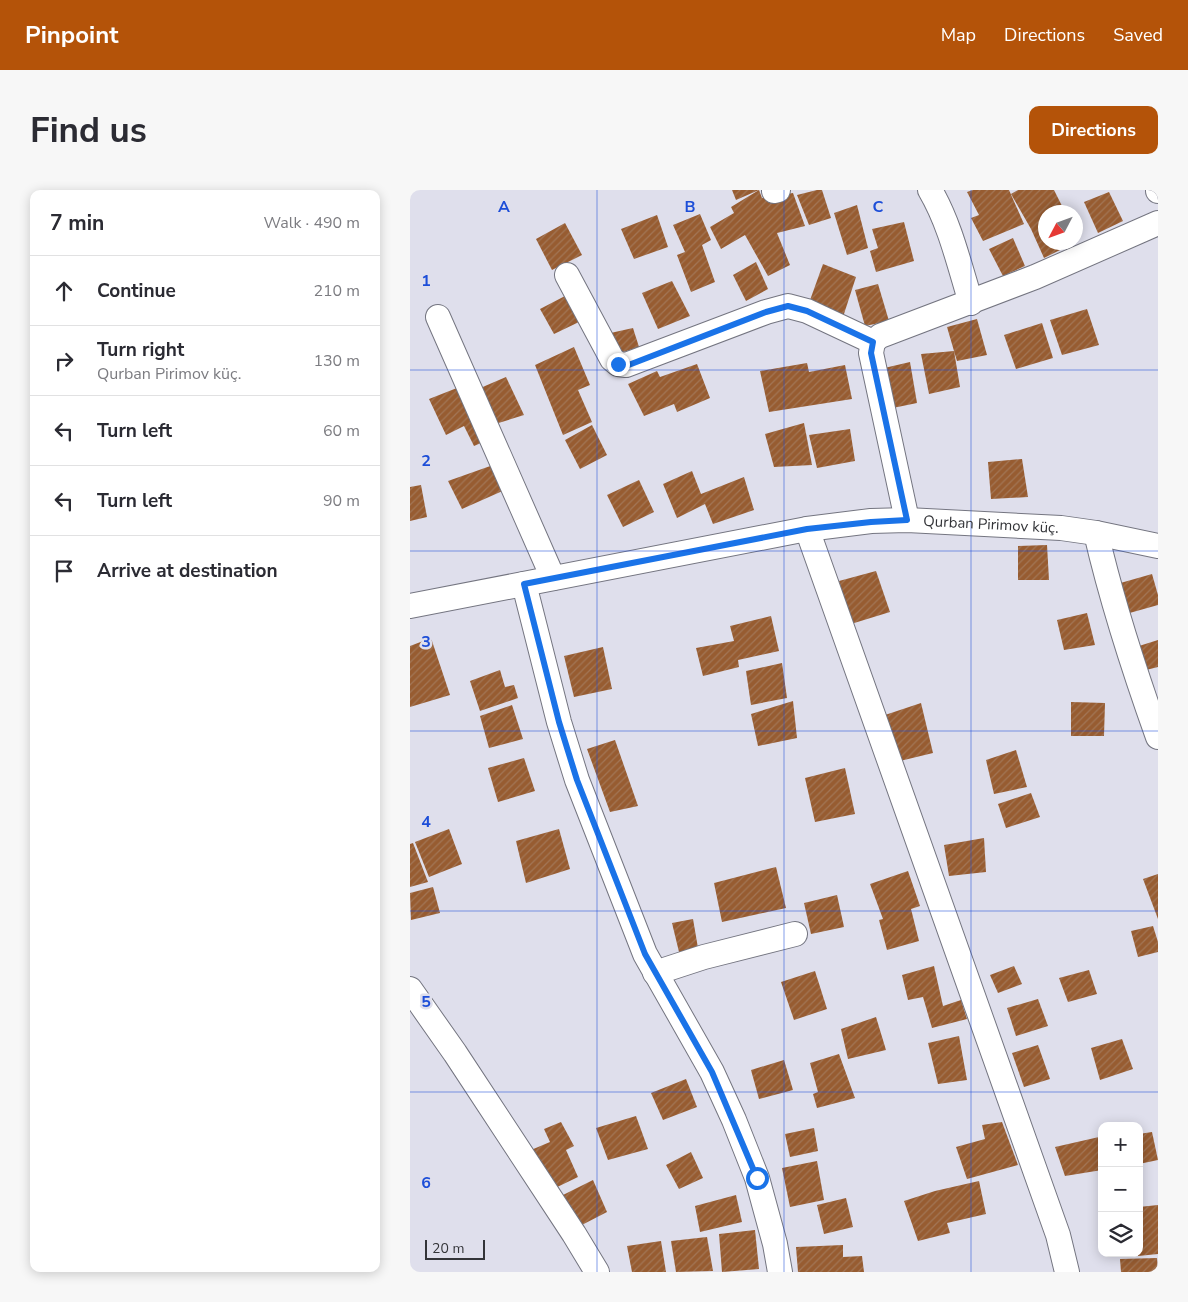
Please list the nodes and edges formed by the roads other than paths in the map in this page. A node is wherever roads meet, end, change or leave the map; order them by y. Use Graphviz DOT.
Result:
graph roads {
  1 [pos="930,190"];
  2 [pos="1158,223"];
  3 [pos="568,275"];
  4 [pos="970,303"];
  5 [pos="438,317"];
  6 [pos="873,342"];
  7 [pos="907,520"];
  8 [pos="807,529"];
  9 [pos="1096,533"];
  10 [pos="1158,546"];
  11 [pos="553,578"];
  12 [pos="524,584"];
  13 [pos="410,606"];
  14 [pos="1158,737"];
  15 [pos="795,934"];
  16 [pos="655,973"];
  17 [pos="410,989"];
  18 [pos="598,1272"];
  19 [pos="780,1272"];
  20 [pos="1067,1272"];
  1 -- 4 [label="street"];
  2 -- 4 [label="street"];
  3 -- 6 [label="street"];
  4 -- 6 [label="street"];
  5 -- 11 [label="street"];
  6 -- 7 [label="street"];
  7 -- 8 [label="street, Qurban Pirimov küç."];
  7 -- 9 [label="street, Qurban Pirimov küç."];
  8 -- 11 [label="street, Qurban Pirimov küç."];
  8 -- 20 [label="street"];
  9 -- 10 [label="street, Qurban Pirimov küç."];
  9 -- 14 [label="street"];
  11 -- 12 [label="street, Qurban Pirimov küç."];
  12 -- 13 [label="street, Qurban Pirimov küç."];
  12 -- 16 [label="street"];
  15 -- 16 [label="street"];
  16 -- 19 [label="street"];
  17 -- 18 [label="street"];
}
